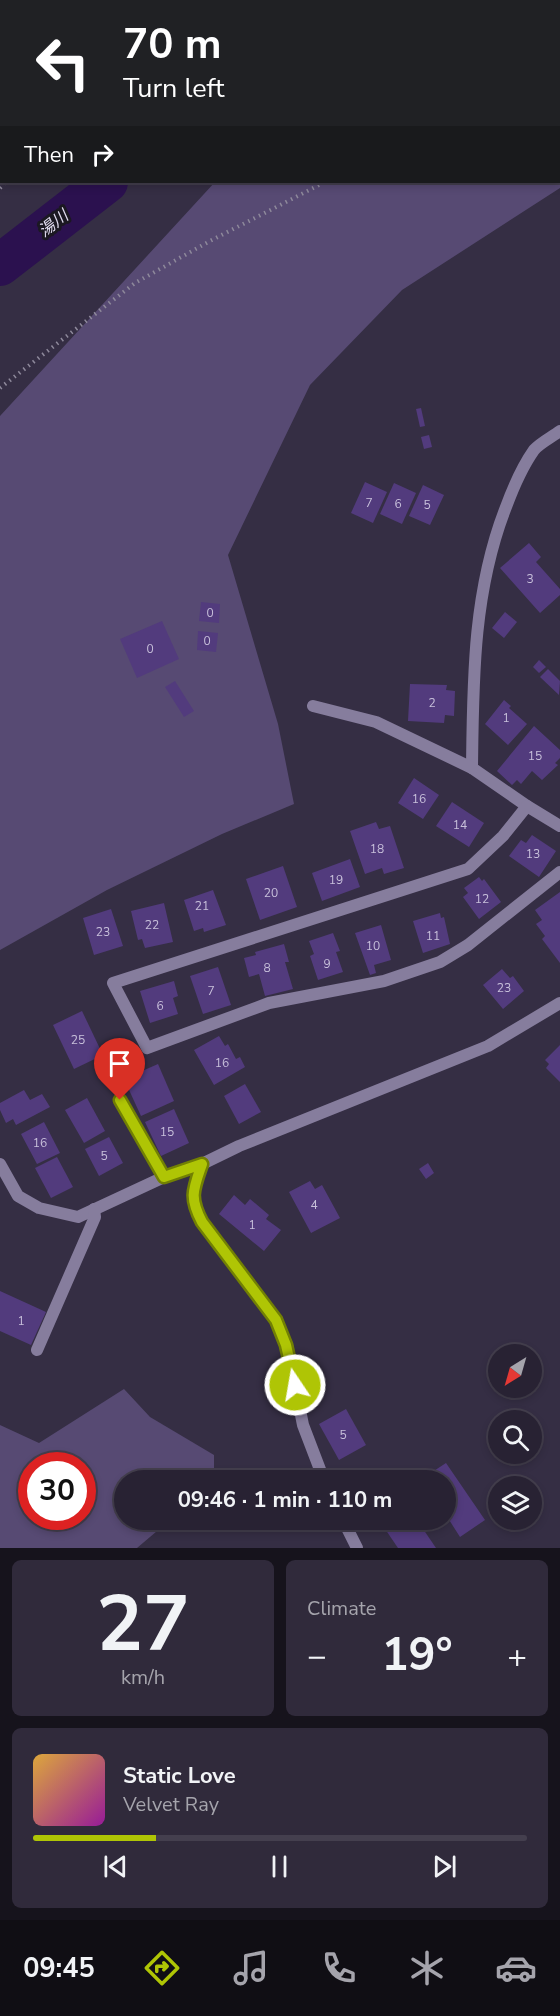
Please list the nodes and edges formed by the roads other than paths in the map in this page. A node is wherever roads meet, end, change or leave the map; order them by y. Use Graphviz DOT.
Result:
graph roads {
  1 [pos="560,431"];
  2 [pos="313,706"];
  3 [pos="472,768"];
  4 [pos="527,806"];
  5 [pos="560,826"];
  6 [pos="560,872"];
  7 [pos="560,1003"];
  8 [pos="120,1100"];
  9 [pos="0,1164"];
  10 [pos="202,1164"];
  11 [pos="164,1177"];
  12 [pos="94,1209"];
  13 [pos="37,1350"];
  14 [pos="320,1470"];
  15 [pos="348,1530"];
  16 [pos="357,1548"];
  1 -- 3 [label="street"];
  2 -- 3 [label="street"];
  3 -- 4 [label="street"];
  4 -- 5 [label="street"];
  4 -- 6 [label="street"];
  7 -- 10 [label="street"];
  8 -- 11 [label="street"];
  9 -- 12 [label="street"];
  10 -- 11 [label="street"];
  10 -- 14 [label="street"];
  11 -- 12 [label="street"];
  12 -- 13 [label="street"];
  15 -- 16 [label="street"];
}
